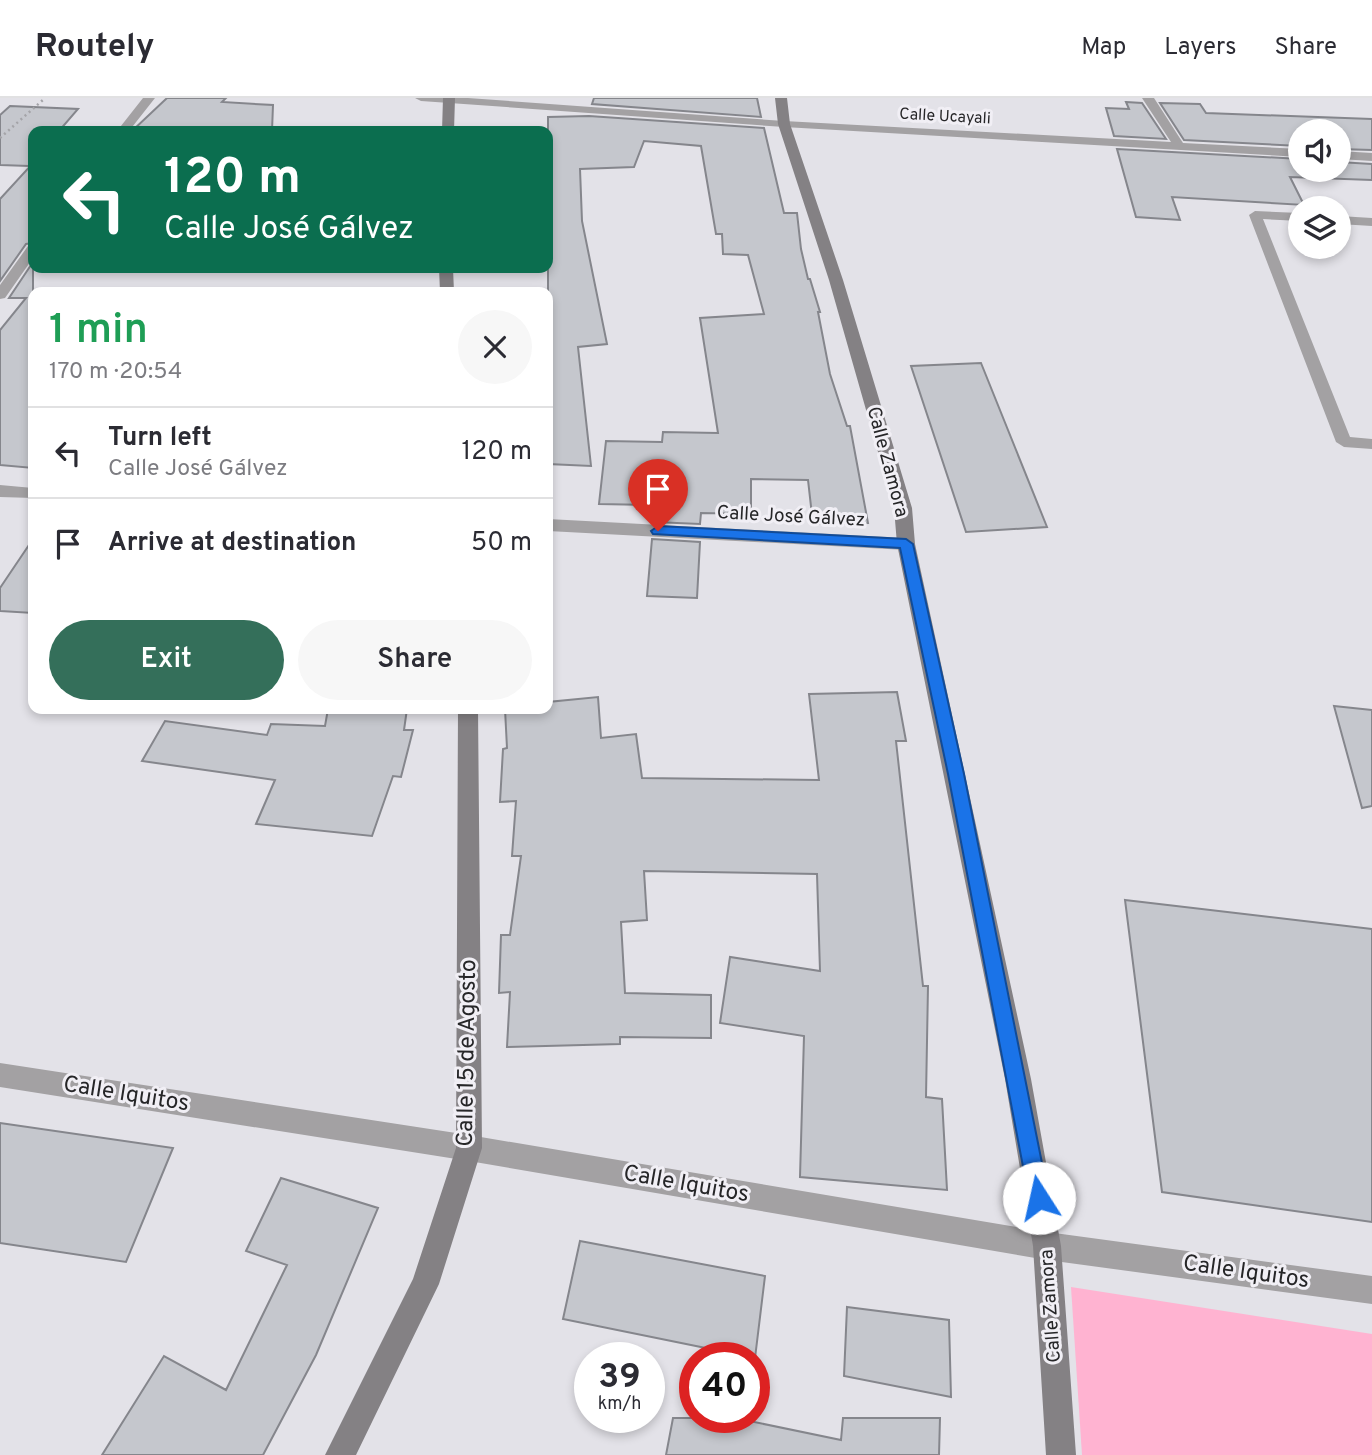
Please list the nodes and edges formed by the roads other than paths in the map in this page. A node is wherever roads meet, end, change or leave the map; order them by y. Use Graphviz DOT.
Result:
graph roads {
  1 [pos="149,98"];
  2 [pos="421,98"];
  3 [pos="781,98"];
  4 [pos="1148,98"];
  5 [pos="449,99"];
  6 [pos="784,124"];
  7 [pos="127,126"];
  8 [pos="448,126"];
  9 [pos="1179,146"];
  10 [pos="1288,152"];
  11 [pos="1351,156"];
  12 [pos="1372,157"];
  13 [pos="1288,216"];
  14 [pos="1351,221"];
  15 [pos="1372,222"];
  16 [pos="28,256"];
  17 [pos="0,295"];
  18 [pos="1372,444"];
  19 [pos="0,491"];
  20 [pos="28,493"];
  21 [pos="553,525"];
  22 [pos="906,544"];
  23 [pos="468,714"];
  24 [pos="0,1075"];
  25 [pos="469,1148"];
  26 [pos="1047,1246"];
  27 [pos="1372,1290"];
  28 [pos="340,1455"];
  29 [pos="1061,1455"];
  1 -- 7 [label="street"];
  2 -- 5 [label="street, Calle Ucayali"];
  3 -- 6 [label="street, Calle Zamora"];
  4 -- 9 [label="street"];
  5 -- 6 [label="street, Calle Ucayali"];
  5 -- 8 [label="street"];
  6 -- 9 [label="street, Calle Ucayali"];
  6 -- 22 [label="street, Calle Zamora"];
  9 -- 10 [label="street, Calle Ucayali"];
  11 -- 12 [label="street"];
  13 -- 18 [label="street"];
  14 -- 15 [label="street"];
  16 -- 17 [label="street"];
  19 -- 20 [label="street"];
  21 -- 22 [label="street, Calle José Gálvez"];
  22 -- 26 [label="street, Calle Zamora"];
  23 -- 25 [label="street, Calle 15 de Agosto"];
  24 -- 25 [label="street, Calle Iquitos"];
  25 -- 26 [label="street, Calle Iquitos"];
  25 -- 28 [label="street, Calle 15 de Agosto"];
  26 -- 27 [label="street, Calle Iquitos"];
  26 -- 29 [label="street, Calle Zamora"];
}
